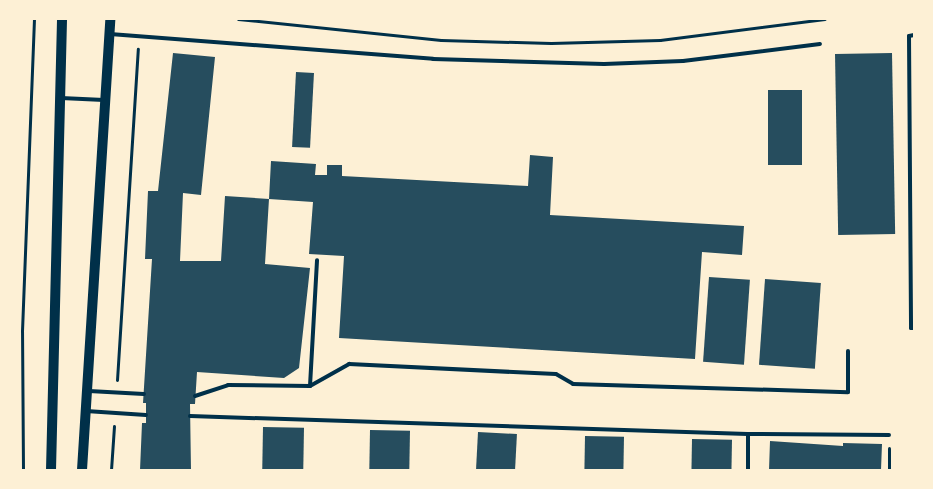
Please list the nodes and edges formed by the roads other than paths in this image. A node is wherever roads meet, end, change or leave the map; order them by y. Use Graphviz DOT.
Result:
graph roads {
  1 [pos="62,19"];
  2 [pos="110,19"];
  3 [pos="110,34"];
  4 [pos="914,35"];
  5 [pos="820,44"];
  6 [pos="59,98"];
  7 [pos="104,100"];
  8 [pos="317,260"];
  9 [pos="914,328"];
  10 [pos="848,351"];
  11 [pos="310,386"];
  12 [pos="86,391"];
  13 [pos="144,394"];
  14 [pos="195,396"];
  15 [pos="85,411"];
  16 [pos="146,415"];
  17 [pos="190,416"];
  18 [pos="748,434"];
  19 [pos="889,435"];
  20 [pos="50,470"];
  21 [pos="82,470"];
  22 [pos="748,470"];
  1 -- 6 [label="main road"];
  2 -- 3 [label="main road"];
  3 -- 5 [label="lane"];
  3 -- 7 [label="main road"];
  4 -- 9 [label="lane"];
  6 -- 7 [label="lane"];
  6 -- 20 [label="main road"];
  7 -- 12 [label="main road"];
  8 -- 11 [label="lane"];
  10 -- 11 [label="lane"];
  11 -- 14 [label="lane"];
  12 -- 13 [label="lane"];
  12 -- 15 [label="main road"];
  15 -- 16 [label="lane"];
  15 -- 21 [label="main road"];
  17 -- 18 [label="lane"];
  18 -- 19 [label="lane"];
  18 -- 22 [label="lane"];
}
